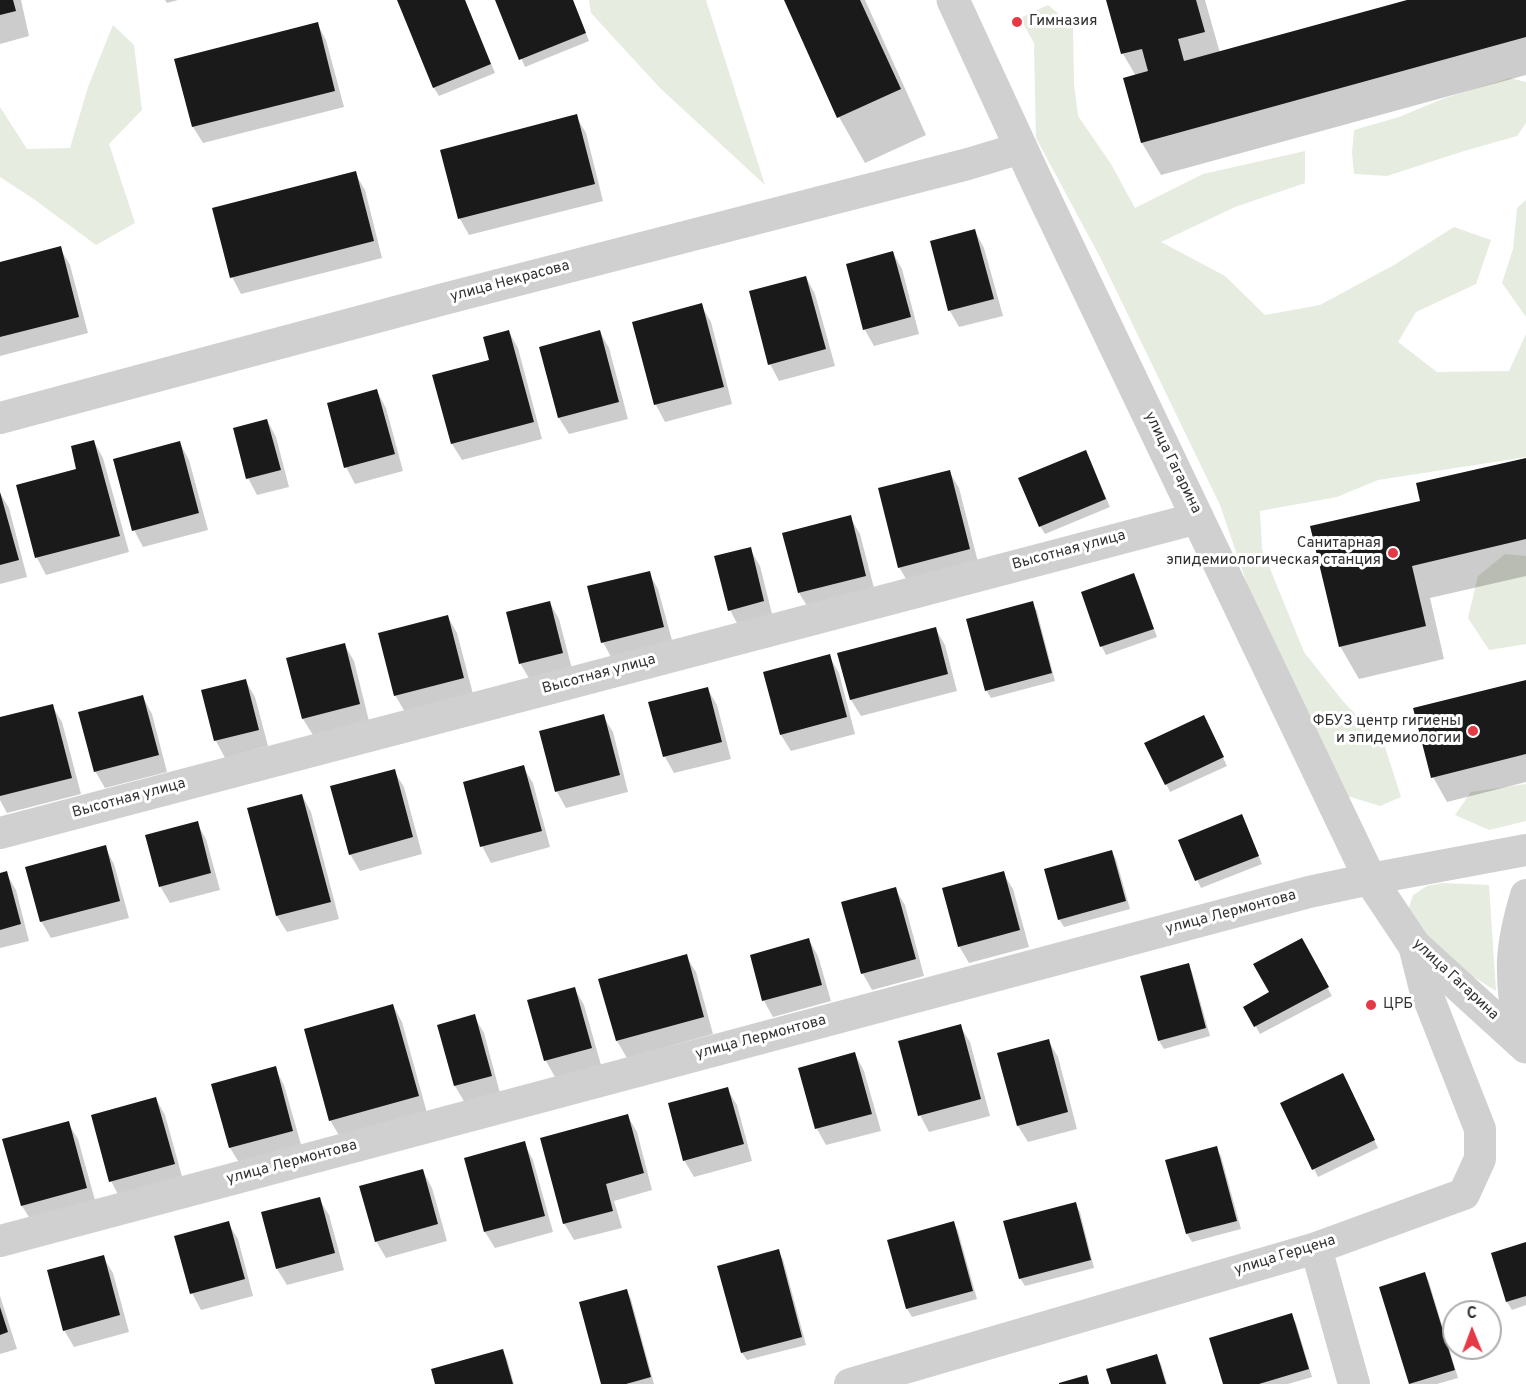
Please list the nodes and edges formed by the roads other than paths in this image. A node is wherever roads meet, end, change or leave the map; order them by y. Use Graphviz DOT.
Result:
graph roads {
  1 [pos="954,0"];
  2 [pos="1021,148"];
  3 [pos="0,418"];
  4 [pos="1198,518"];
  5 [pos="0,833"];
  6 [pos="1526,850"];
  7 [pos="1370,879"];
  8 [pos="1526,895"];
  9 [pos="1414,945"];
  10 [pos="1524,1045"];
  11 [pos="0,1241"];
  12 [pos="1316,1248"];
  13 [pos="850,1384"];
  14 [pos="1354,1384"];
  1 -- 2 [label="street, улица Гагарина"];
  2 -- 3 [label="street, улица Некрасова"];
  2 -- 4 [label="street, улица Гагарина"];
  4 -- 5 [label="street, Высотная улица"];
  4 -- 7 [label="street, улица Гагарина"];
  6 -- 7 [label="street, улица Лермонтова"];
  7 -- 9 [label="street, улица Гагарина"];
  7 -- 11 [label="street, улица Лермонтова"];
  8 -- 10 [label="street"];
  9 -- 10 [label="street, улица Гагарина"];
  9 -- 12 [label="street, улица Герцена"];
  12 -- 13 [label="street, улица Герцена"];
  12 -- 14 [label="street"];
}
